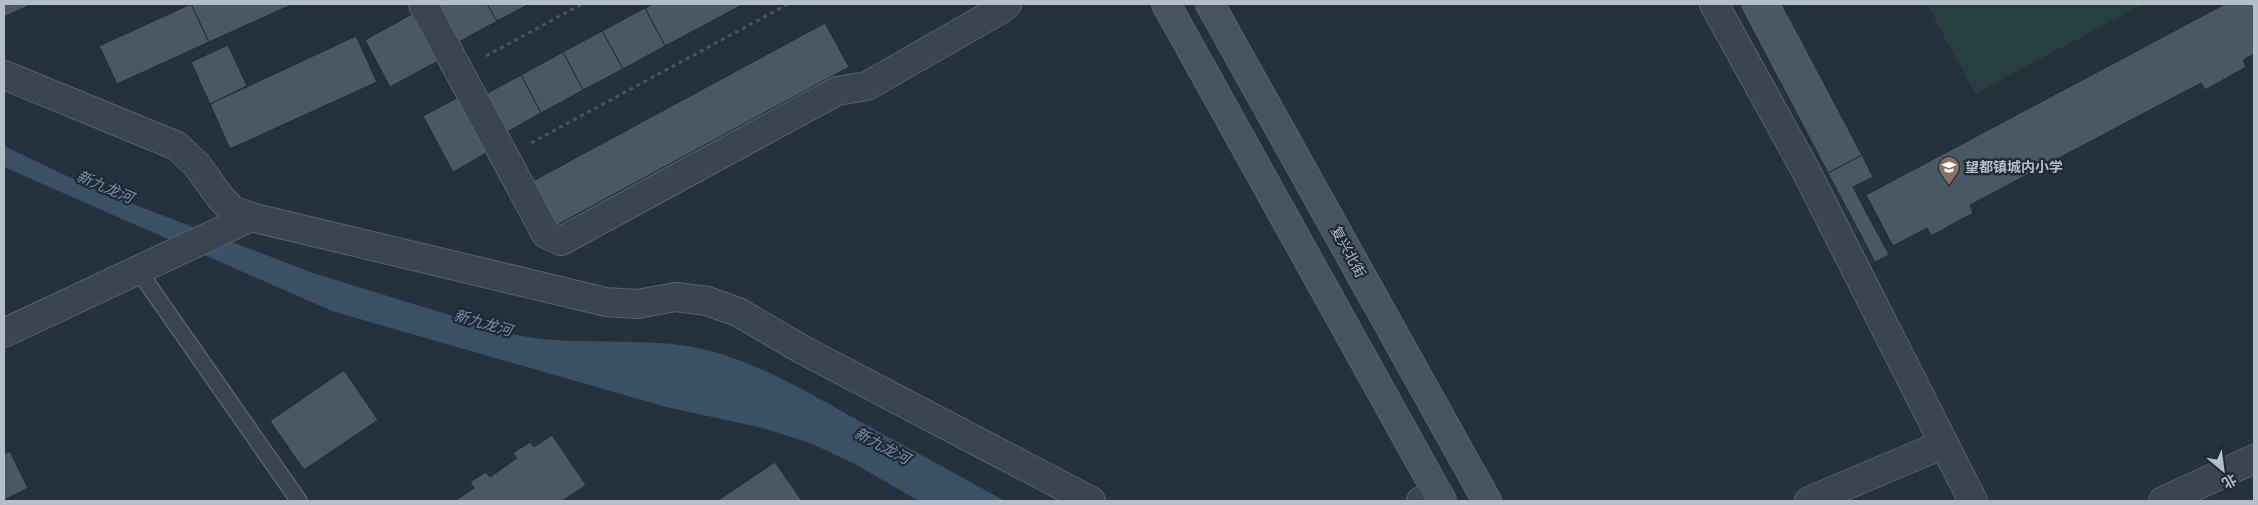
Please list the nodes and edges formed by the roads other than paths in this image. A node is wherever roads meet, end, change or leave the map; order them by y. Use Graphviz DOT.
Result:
graph roads {
  1 [pos="423,4"];
  2 [pos="1007,4"];
  3 [pos="1166,4"];
  4 [pos="1210,4"];
  5 [pos="1714,4"];
  6 [pos="4,75"];
  7 [pos="241,222"];
  8 [pos="150,264"];
  9 [pos="4,333"];
  10 [pos="1944,444"];
  11 [pos="2254,459"];
  12 [pos="1434,498"];
  13 [pos="299,501"];
  14 [pos="1091,501"];
  15 [pos="1487,501"];
  16 [pos="1809,501"];
  17 [pos="1973,501"];
  18 [pos="2162,501"];
  1 -- 2 [label="street"];
  3 -- 12 [label="main road"];
  4 -- 15 [label="main road, 复兴北街"];
  5 -- 10 [label="street"];
  6 -- 7 [label="street"];
  7 -- 8 [label="street"];
  7 -- 14 [label="street"];
  8 -- 9 [label="street"];
  8 -- 13 [label="lane"];
  10 -- 16 [label="street"];
  10 -- 17 [label="street"];
  11 -- 18 [label="street"];
}
